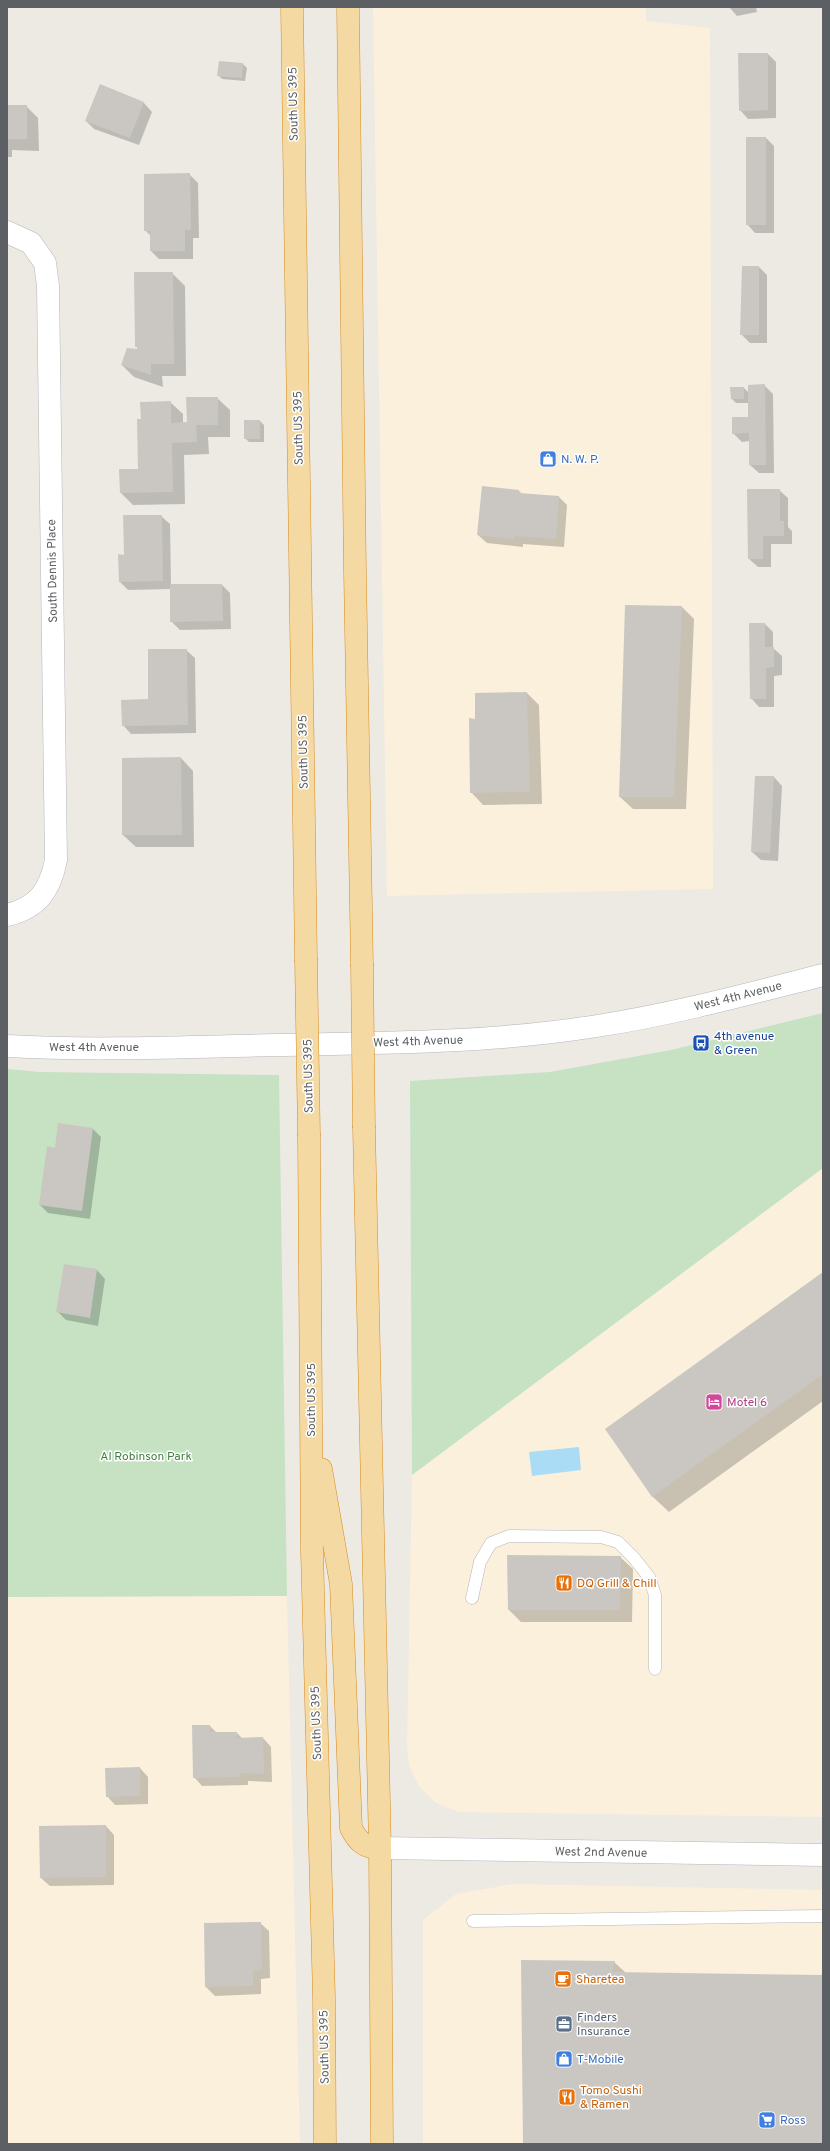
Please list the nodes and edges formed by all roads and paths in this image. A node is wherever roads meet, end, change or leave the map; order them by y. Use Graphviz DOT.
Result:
graph roads {
  1 [pos="292,7"];
  2 [pos="350,10"];
  3 [pos="7,232"];
  4 [pos="7,916"];
  5 [pos="823,975"];
  6 [pos="7,1046"];
  7 [pos="311,1417"];
  8 [pos="472,1598"];
  9 [pos="655,1669"];
  10 [pos="380,1848"];
  11 [pos="823,1855"];
  12 [pos="823,1916"];
  13 [pos="473,1921"];
  14 [pos="325,2144"];
  15 [pos="382,2144"];
  1 -- 7 [label="highway, South US 395, bridge"];
  2 -- 10 [label="highway, bridge"];
  3 -- 4 [label="street, South Dennis Place"];
  5 -- 6 [label="street, West 4th Avenue"];
  7 -- 10 [label="highway"];
  7 -- 14 [label="highway, South US 395"];
  8 -- 9 [label="lane"];
  10 -- 11 [label="street, West 2nd Avenue"];
  10 -- 15 [label="highway"];
  12 -- 13 [label="lane"];
}
